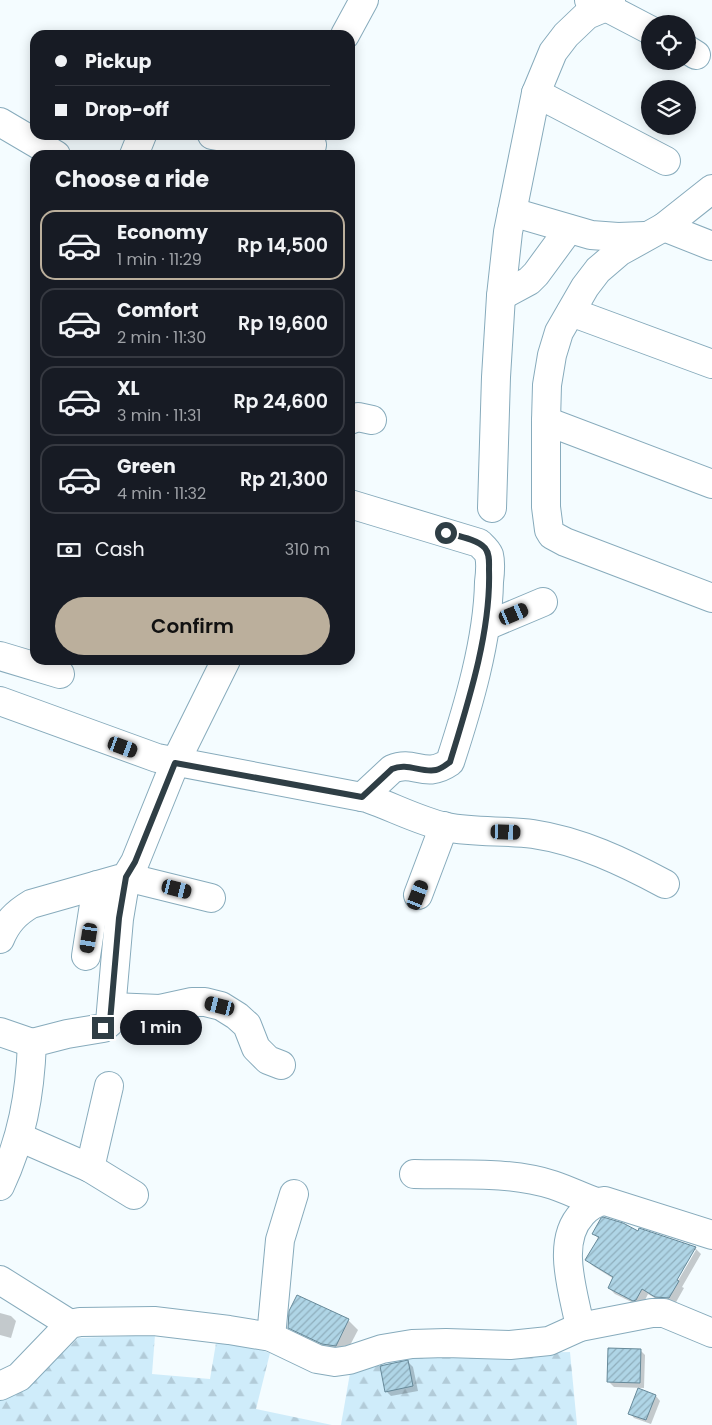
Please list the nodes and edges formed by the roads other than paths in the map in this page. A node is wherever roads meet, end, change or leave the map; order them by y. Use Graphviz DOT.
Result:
graph roads {
  1 [pos="363,0"];
  2 [pos="602,2"];
  3 [pos="641,25"];
  4 [pos="348,30"];
  5 [pos="536,94"];
  6 [pos="0,122"];
  7 [pos="30,140"];
  8 [pos="31,140"];
  9 [pos="247,140"];
  10 [pos="312,145"];
  11 [pos="48,150"];
  12 [pos="666,161"];
  13 [pos="712,189"];
  14 [pos="512,212"];
  15 [pos="580,232"];
  16 [pos="657,232"];
  17 [pos="712,246"];
  18 [pos="501,296"];
  19 [pos="571,312"];
  20 [pos="712,364"];
  21 [pos="546,421"];
  22 [pos="712,484"];
  23 [pos="355,506"];
  24 [pos="492,508"];
  25 [pos="712,598"];
  26 [pos="543,602"];
  27 [pos="486,626"];
  28 [pos="0,656"];
  29 [pos="224,665"];
  30 [pos="60,674"];
  31 [pos="0,701"];
  32 [pos="175,763"];
  33 [pos="362,797"];
  34 [pos="444,826"];
  35 [pos="126,877"];
  36 [pos="665,884"];
  37 [pos="97,885"];
  38 [pos="418,895"];
  39 [pos="211,898"];
  40 [pos="0,939"];
  41 [pos="86,956"];
  42 [pos="112,1006"];
  43 [pos="0,1032"];
  44 [pos="32,1043"];
  45 [pos="281,1065"];
  46 [pos="109,1086"];
  47 [pos="19,1137"];
  48 [pos="90,1168"];
  49 [pos="414,1174"];
  50 [pos="0,1186"];
  51 [pos="294,1194"];
  52 [pos="134,1195"];
  53 [pos="596,1202"];
  54 [pos="712,1235"];
  55 [pos="0,1280"];
  56 [pos="70,1324"];
  57 [pos="567,1333"];
  58 [pos="712,1333"];
  59 [pos="271,1337"];
  60 [pos="0,1386"];
  1 -- 4 [label="street"];
  2 -- 3 [label="street"];
  2 -- 5 [label="street"];
  5 -- 12 [label="street"];
  5 -- 14 [label="street"];
  6 -- 7 [label="street"];
  8 -- 11 [label="street"];
  9 -- 10 [label="street"];
  13 -- 16 [label="street"];
  14 -- 15 [label="street"];
  14 -- 18 [label="street"];
  15 -- 16 [label="street"];
  15 -- 18 [label="street"];
  16 -- 17 [label="street"];
  16 -- 19 [label="street"];
  18 -- 24 [label="street"];
  19 -- 20 [label="street"];
  19 -- 21 [label="street"];
  21 -- 22 [label="street"];
  21 -- 25 [label="street"];
  23 -- 27 [label="street"];
  26 -- 27 [label="street"];
  27 -- 33 [label="street"];
  28 -- 30 [label="street"];
  29 -- 32 [label="street"];
  31 -- 32 [label="street"];
  32 -- 33 [label="street"];
  32 -- 35 [label="street"];
  33 -- 34 [label="street"];
  34 -- 36 [label="street"];
  34 -- 38 [label="street"];
  35 -- 37 [label="street"];
  35 -- 39 [label="street"];
  35 -- 42 [label="street"];
  37 -- 40 [label="street"];
  37 -- 41 [label="street"];
  42 -- 44 [label="street"];
  42 -- 45 [label="street"];
  43 -- 44 [label="street"];
  44 -- 47 [label="street"];
  46 -- 48 [label="street"];
  47 -- 48 [label="street"];
  47 -- 50 [label="street"];
  48 -- 52 [label="street"];
  49 -- 53 [label="street"];
  51 -- 59 [label="street"];
  53 -- 54 [label="street"];
  53 -- 57 [label="street"];
  55 -- 56 [label="street"];
  56 -- 59 [label="street"];
  56 -- 60 [label="street"];
  57 -- 58 [label="street"];
  57 -- 59 [label="street"];
}
